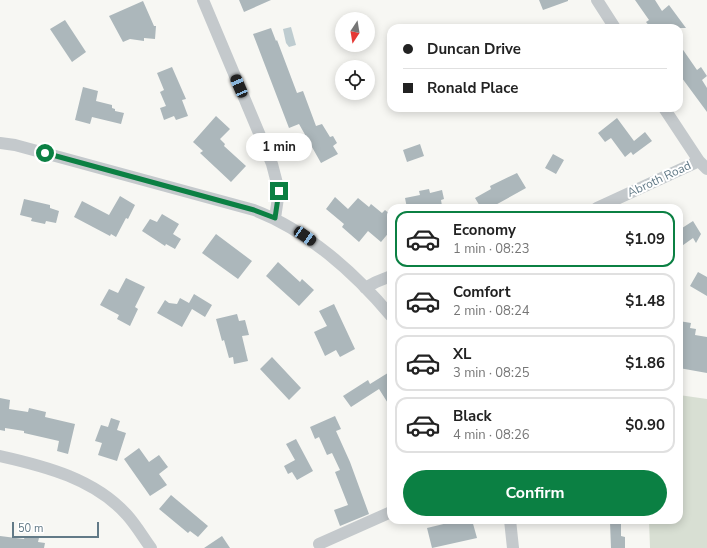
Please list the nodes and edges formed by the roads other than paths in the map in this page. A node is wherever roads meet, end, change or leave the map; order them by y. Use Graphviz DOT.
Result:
graph roads {
  1 [pos="203,0"];
  2 [pos="597,0"];
  3 [pos="612,24"];
  4 [pos="667,112"];
  5 [pos="0,143"];
  6 [pos="703,165"];
  7 [pos="607,204"];
  8 [pos="275,218"];
  9 [pos="387,278"];
  10 [pos="366,288"];
  11 [pos="387,312"];
  12 [pos="0,456"];
  13 [pos="387,514"];
  14 [pos="511,524"];
  15 [pos="319,544"];
  16 [pos="151,548"];
  17 [pos="514,548"];
  1 -- 8 [label="street"];
  2 -- 3 [label="street"];
  4 -- 6 [label="street"];
  5 -- 8 [label="street"];
  6 -- 7 [label="street, Abroth Road"];
  8 -- 10 [label="street"];
  9 -- 10 [label="street"];
  10 -- 11 [label="street"];
  12 -- 16 [label="street"];
  13 -- 15 [label="street"];
  14 -- 17 [label="street"];
}
